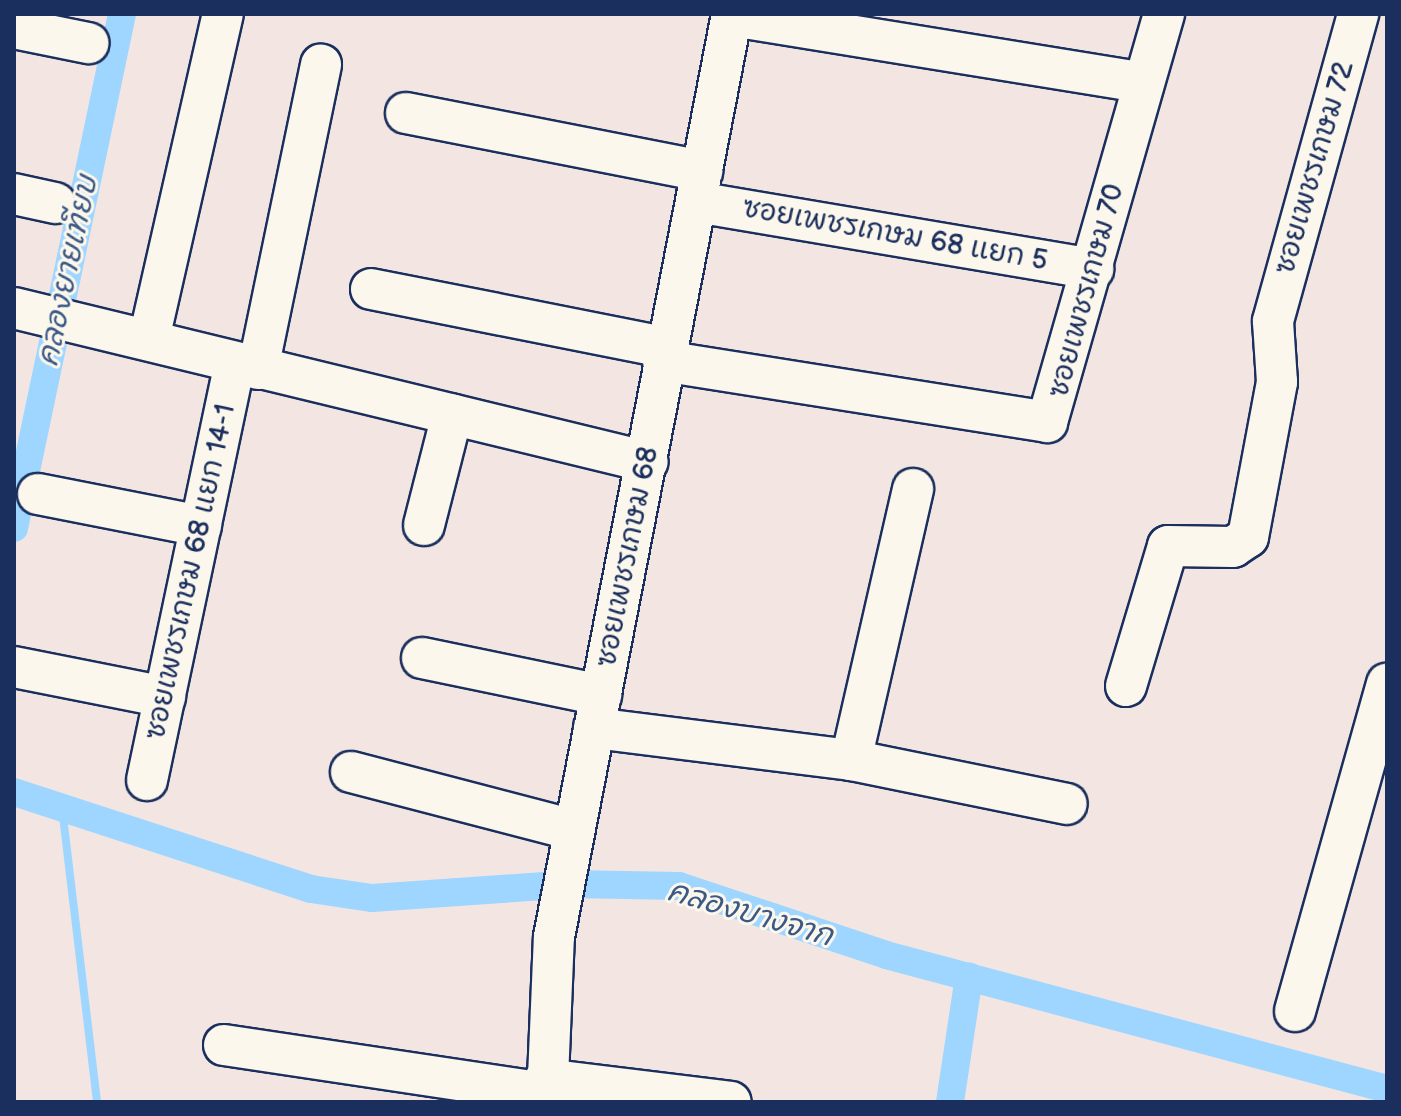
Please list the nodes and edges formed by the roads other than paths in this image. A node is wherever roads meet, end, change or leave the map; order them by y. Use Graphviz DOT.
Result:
graph roads {
  1 [pos="223,14"];
  2 [pos="1164,14"];
  3 [pos="1358,14"];
  4 [pos="732,15"];
  5 [pos="796,21"];
  6 [pos="14,28"];
  7 [pos="88,43"];
  8 [pos="321,64"];
  9 [pos="1144,83"];
  10 [pos="406,113"];
  11 [pos="700,187"];
  12 [pos="14,194"];
  13 [pos="55,203"];
  14 [pos="1093,269"];
  15 [pos="371,289"];
  16 [pos="29,311"];
  17 [pos="132,335"];
  18 [pos="664,354"];
  19 [pos="247,366"];
  20 [pos="452,415"];
  21 [pos="648,462"];
  22 [pos="913,489"];
  23 [pos="38,494"];
  24 [pos="424,525"];
  25 [pos="201,526"];
  26 [pos="422,658"];
  27 [pos="14,667"];
  28 [pos="1387,684"];
  29 [pos="1126,686"];
  30 [pos="165,697"];
  31 [pos="598,712"];
  32 [pos="851,760"];
  33 [pos="351,772"];
  34 [pos="147,780"];
  35 [pos="1067,804"];
  36 [pos="572,840"];
  37 [pos="1295,1011"];
  38 [pos="224,1045"];
  39 [pos="546,1091"];
  40 [pos="731,1102"];
  1 -- 17 [label="street"];
  2 -- 9 [label="street, ซอยเพชรเกษม 70"];
  3 -- 29 [label="street, ซอยเพชรเกษม 72"];
  4 -- 5 [label="street"];
  4 -- 11 [label="street, ซอยเพชรเกษม 68"];
  5 -- 9 [label="street"];
  6 -- 7 [label="street"];
  8 -- 19 [label="street, ซอยเพชรเกษม 68 แยก 14-1"];
  9 -- 14 [label="street, ซอยเพชรเกษม 70"];
  10 -- 11 [label="street, ซอยเพชรเกษม 68 แยก 5"];
  11 -- 14 [label="street, ซอยเพชรเกษม 68 แยก 5"];
  11 -- 18 [label="street, ซอยเพชรเกษม 68"];
  12 -- 13 [label="street"];
  14 -- 18 [label="street, ซอยเพชรเกษม 70"];
  15 -- 18 [label="street"];
  16 -- 17 [label="street"];
  17 -- 19 [label="street"];
  18 -- 21 [label="street, ซอยเพชรเกษม 68"];
  19 -- 20 [label="street"];
  19 -- 25 [label="street, ซอยเพชรเกษม 68 แยก 14-1"];
  20 -- 21 [label="street"];
  20 -- 24 [label="street"];
  21 -- 31 [label="street, ซอยเพชรเกษม 68"];
  22 -- 32 [label="street"];
  23 -- 25 [label="street"];
  25 -- 30 [label="street, ซอยเพชรเกษม 68 แยก 14-1"];
  26 -- 31 [label="street"];
  27 -- 30 [label="street"];
  28 -- 37 [label="street"];
  30 -- 34 [label="street, ซอยเพชรเกษม 68 แยก 14-1"];
  31 -- 32 [label="street"];
  31 -- 36 [label="street, ซอยเพชรเกษม 68"];
  32 -- 35 [label="street"];
  33 -- 36 [label="street"];
  36 -- 39 [label="street, ซอยเพชรเกษม 68"];
  38 -- 39 [label="street"];
  39 -- 40 [label="street"];
}
